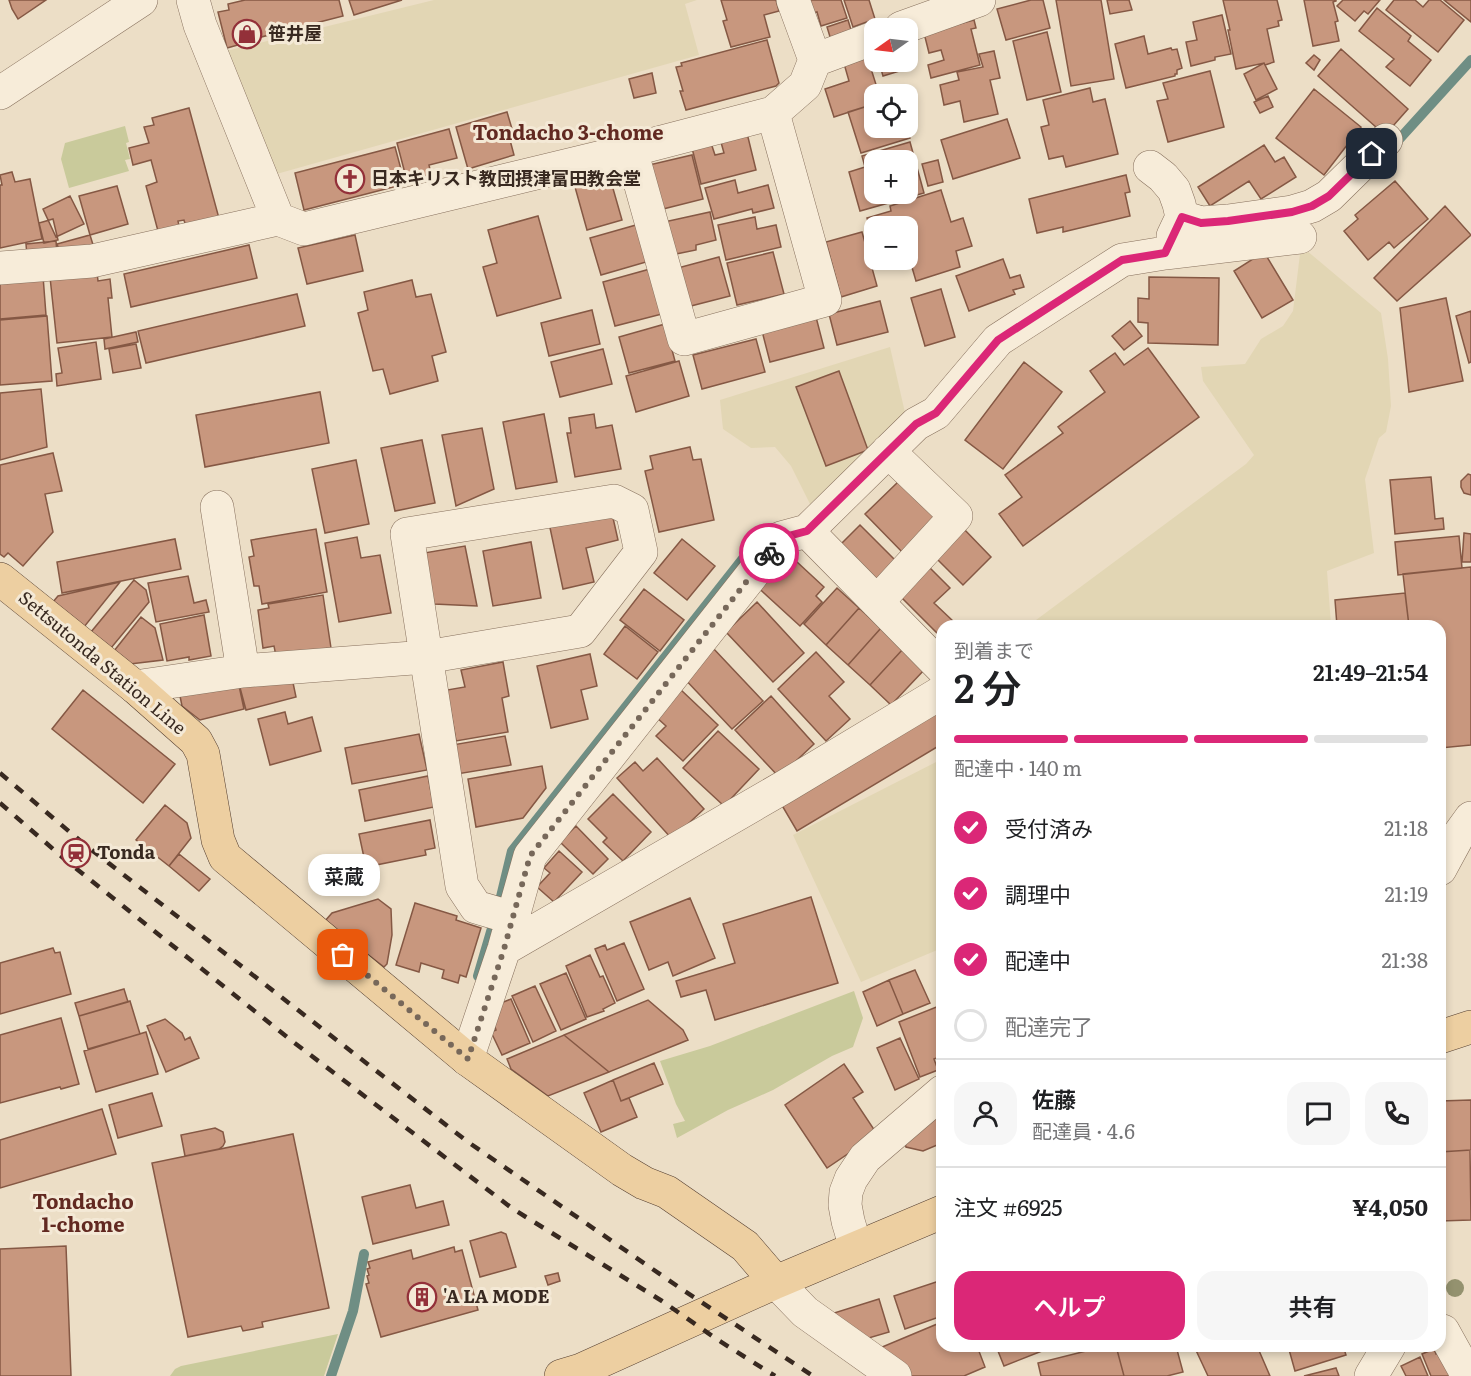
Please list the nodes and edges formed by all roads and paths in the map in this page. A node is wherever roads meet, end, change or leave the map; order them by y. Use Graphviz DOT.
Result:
graph roads {
  1 [pos="141,0"];
  2 [pos="193,0"];
  3 [pos="793,0"];
  4 [pos="979,0"];
  5 [pos="918,22"];
  6 [pos="864,42"];
  7 [pos="815,60"];
  8 [pos="0,93"];
  9 [pos="773,113"];
  10 [pos="1386,140"];
  11 [pos="631,150"];
  12 [pos="1150,167"];
  13 [pos="1182,217"];
  14 [pos="278,219"];
  15 [pos="1300,237"];
  16 [pos="1165,253"];
  17 [pos="0,268"];
  18 [pos="888,452"];
  19 [pos="217,507"];
  20 [pos="807,531"];
  21 [pos="0,579"];
  22 [pos="877,602"];
  23 [pos="426,657"];
  24 [pos="936,662"];
  25 [pos="243,671"];
  26 [pos="135,687"];
  27 [pos="936,696"];
  28 [pos="1471,818"];
  29 [pos="1446,857"];
  30 [pos="513,918"];
  31 [pos="504,949"];
  32 [pos="1471,1028"];
  33 [pos="1446,1035"];
  34 [pos="468,1059"];
  35 [pos="936,1097"];
  36 [pos="936,1215"];
  37 [pos="856,1248"];
  38 [pos="776,1282"];
  39 [pos="1451,1329"];
  40 [pos="1385,1352"];
  41 [pos="575,1374"];
  42 [pos="895,1376"];
  43 [pos="1371,1376"];
  44 [pos="1468,1376"];
  1 -- 8 [label="street"];
  2 -- 14 [label="street"];
  3 -- 7 [label="street"];
  4 -- 5 [label="street"];
  6 -- 7 [label="street"];
  7 -- 9 [label="street"];
  9 -- 11 [label="street"];
  9 -- 11 [label="street"];
  10 -- 13 [label="street"];
  11 -- 14 [label="street"];
  12 -- 13 [label="street"];
  13 -- 16 [label="street"];
  14 -- 17 [label="street"];
  15 -- 16 [label="street"];
  16 -- 18 [label="street"];
  18 -- 20 [label="street"];
  18 -- 22 [label="street"];
  19 -- 25 [label="street"];
  20 -- 22 [label="street"];
  20 -- 30 [label="street"];
  21 -- 26 [label="main road, Settsutonda Station Line"];
  22 -- 24 [label="street"];
  23 -- 23 [label="street"];
  23 -- 25 [label="street"];
  23 -- 30 [label="street"];
  25 -- 26 [label="street"];
  26 -- 34 [label="main road, Settsutonda Station Line"];
  27 -- 31 [label="street"];
  28 -- 29 [label="street"];
  30 -- 31 [label="street"];
  31 -- 34 [label="street"];
  32 -- 33 [label="main road"];
  34 -- 38 [label="main road, Settsutonda Station Line"];
  35 -- 37 [label="street"];
  36 -- 37 [label="main road"];
  37 -- 38 [label="main road"];
  38 -- 41 [label="main road"];
  38 -- 42 [label="street"];
  39 -- 44 [label="street"];
  40 -- 43 [label="street"];
}
